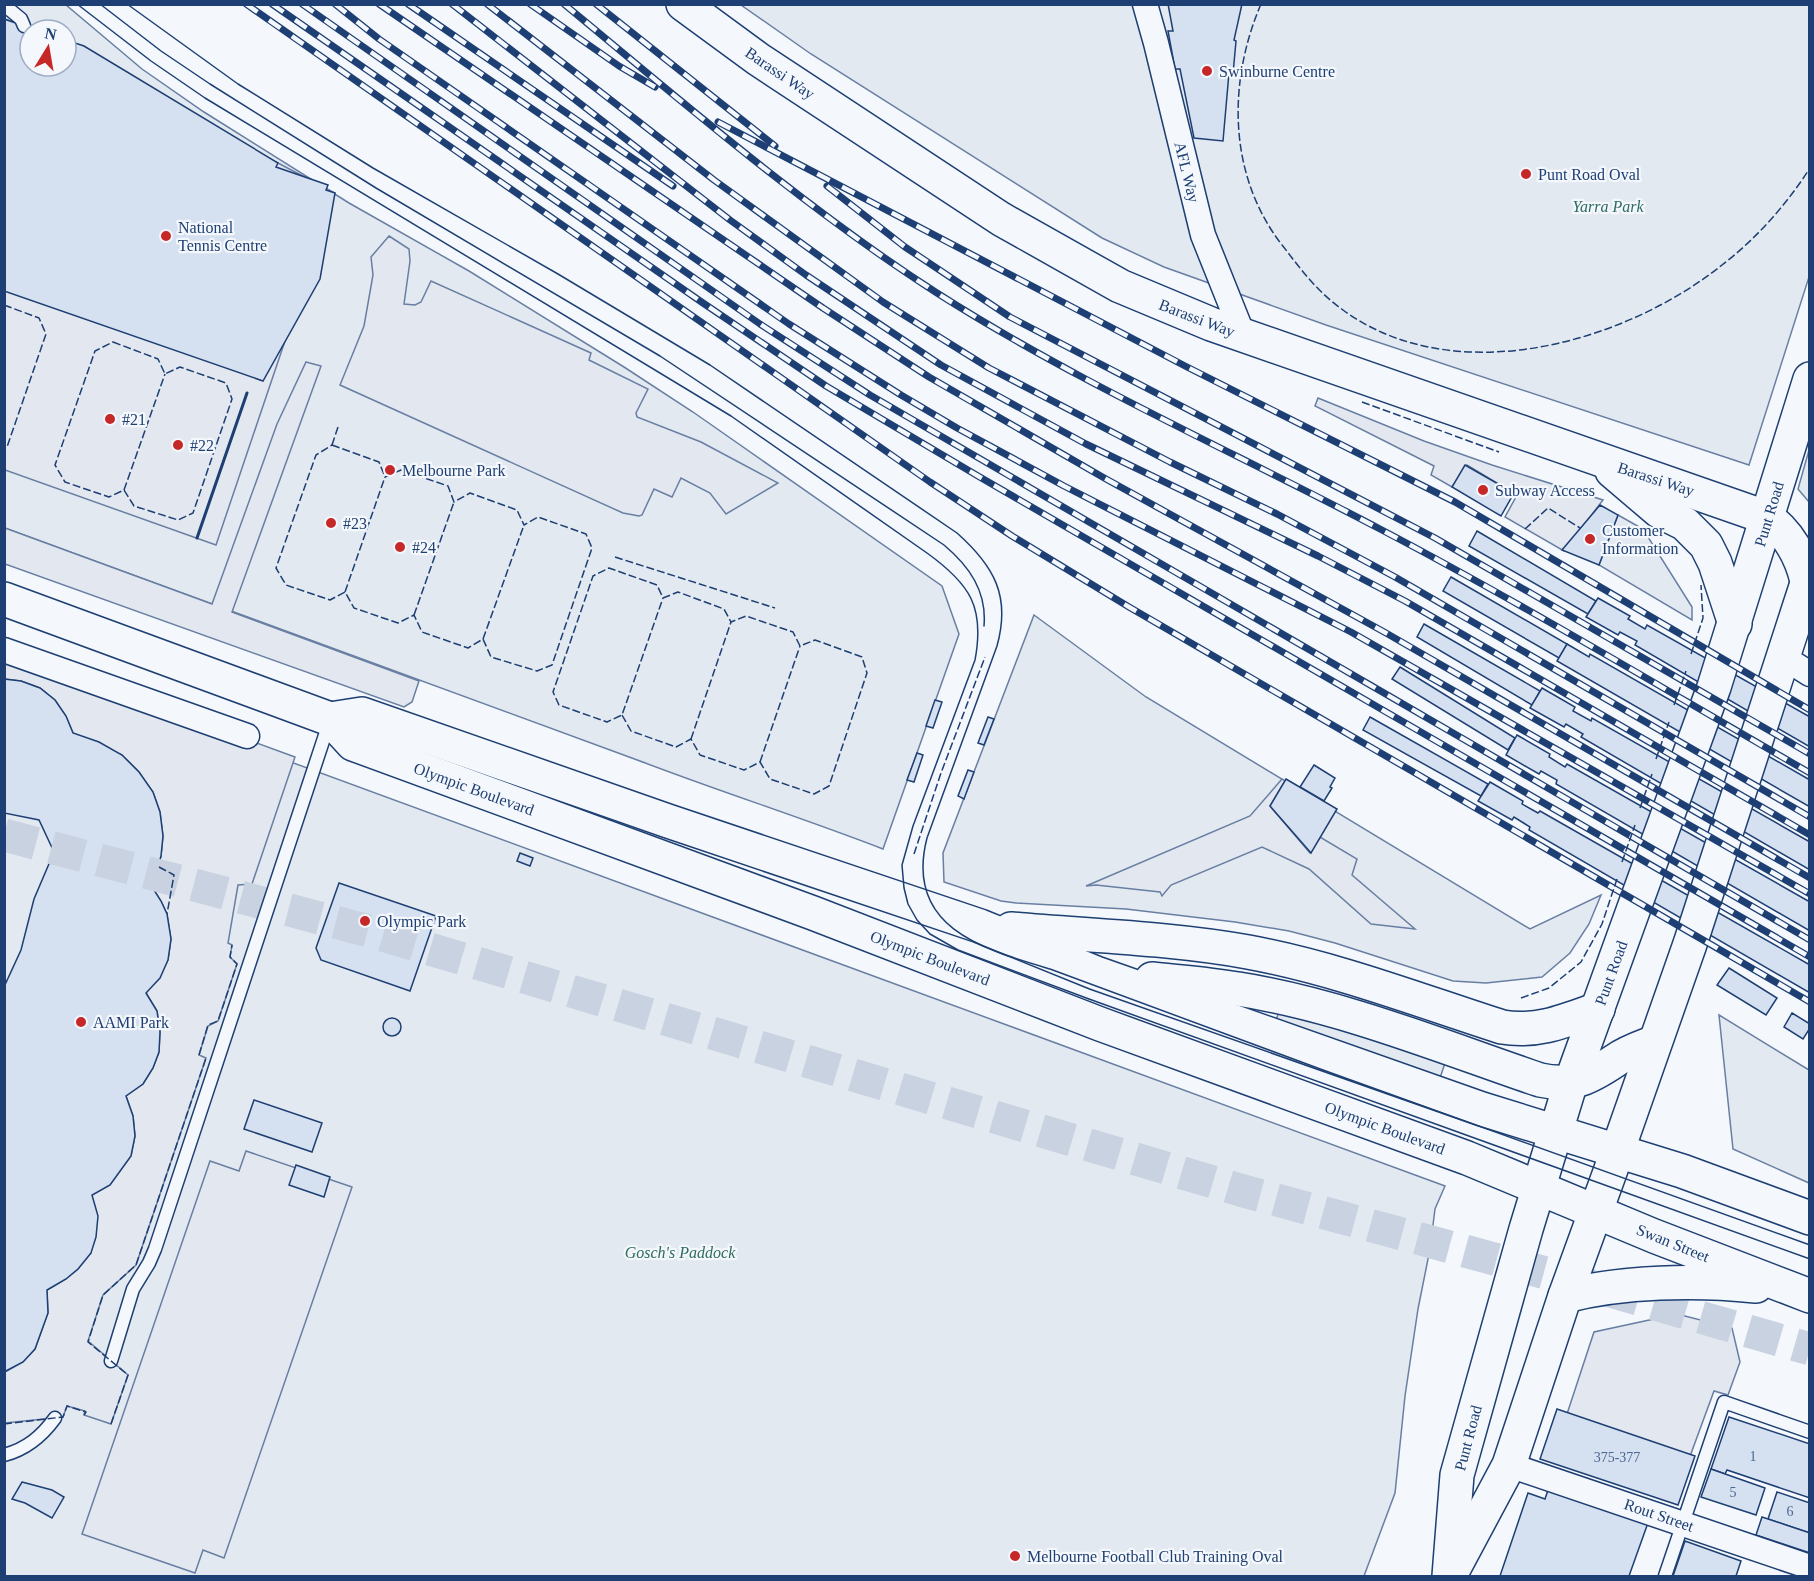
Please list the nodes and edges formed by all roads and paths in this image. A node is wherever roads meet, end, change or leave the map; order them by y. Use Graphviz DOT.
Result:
graph roads {
  1 [pos="683,4"];
  2 [pos="1145,4"];
  3 [pos="4,5"];
  4 [pos="20,18"];
  5 [pos="1243,335"];
  6 [pos="1809,379"];
  7 [pos="1599,460"];
  8 [pos="1768,518"];
  9 [pos="1808,577"];
  10 [pos="4,599"];
  11 [pos="1735,624"];
  12 [pos="4,650"];
  13 [pos="1796,665"];
  14 [pos="330,719"];
  15 [pos="247,736"];
  16 [pos="980,926"];
  17 [pos="1139,938"];
  18 [pos="935,959"];
  19 [pos="1096,973"];
  20 [pos="1598,1009"];
  21 [pos="1100,1023"];
  22 [pos="1654,1042"];
  23 [pos="1571,1082"];
  24 [pos="1556,1132"];
  25 [pos="1618,1150"];
  26 [pos="1539,1187"];
  27 [pos="1596,1211"];
  28 [pos="1809,1218"];
  29 [pos="1806,1294"];
  30 [pos="1564,1296"];
  31 [pos="111,1361"];
  32 [pos="56,1418"];
  33 [pos="1809,1432"];
  34 [pos="4,1455"];
  35 [pos="1509,1466"];
  36 [pos="1683,1523"];
  37 [pos="1809,1567"];
  38 [pos="1449,1576"];
  39 [pos="1665,1576"];
  1 -- 5 [label="main road, Barassi Way"];
  2 -- 5 [label="street, AFL Way"];
  3 -- 4 [label="lane"];
  5 -- 7 [label="main road, Barassi Way"];
  6 -- 8 [label="main road, Punt Road"];
  7 -- 8 [label="main road, Barassi Way"];
  7 -- 11 [label="main road"];
  8 -- 9 [label="main road"];
  8 -- 11 [label="main road, Punt Road"];
  9 -- 13 [label="main road, Punt Road"];
  10 -- 14 [label="main road, Olympic Boulevard"];
  11 -- 20 [label="main road, Punt Road"];
  12 -- 15 [label="street"];
  13 -- 22 [label="main road, Punt Road"];
  14 -- 16 [label="main road, Olympic Boulevard"];
  14 -- 18 [label="main road, Olympic Boulevard"];
  14 -- 31 [label="lane"];
  16 -- 17 [label="main road"];
  16 -- 19 [label="main road, Olympic Boulevard"];
  17 -- 19 [label="main road"];
  17 -- 20 [label="main road"];
  18 -- 19 [label="main road"];
  18 -- 21 [label="main road, Olympic Boulevard"];
  19 -- 21 [label="main road"];
  19 -- 23 [label="main road"];
  19 -- 24 [label="main road, Olympic Boulevard"];
  20 -- 23 [label="main road, Punt Road"];
  21 -- 26 [label="main road, Olympic Boulevard"];
  22 -- 23 [label="main road"];
  22 -- 25 [label="main road, Punt Road"];
  23 -- 24 [label="main road, Punt Road"];
  24 -- 25 [label="main road"];
  24 -- 26 [label="main road, Punt Road"];
  25 -- 27 [label="main road, Punt Road"];
  25 -- 28 [label="main road"];
  26 -- 27 [label="main road, Swan Street"];
  26 -- 38 [label="main road, Punt Road"];
  27 -- 29 [label="main road, Swan Street"];
  27 -- 30 [label="main road, Punt Road"];
  29 -- 30 [label="main road"];
  30 -- 35 [label="main road, Punt Road"];
  32 -- 34 [label="lane"];
  33 -- 36 [label="lane"];
  35 -- 36 [label="street, Rout Street"];
  35 -- 38 [label="main road, Punt Road"];
  36 -- 37 [label="street, Rout Street"];
  36 -- 39 [label="lane"];
}
